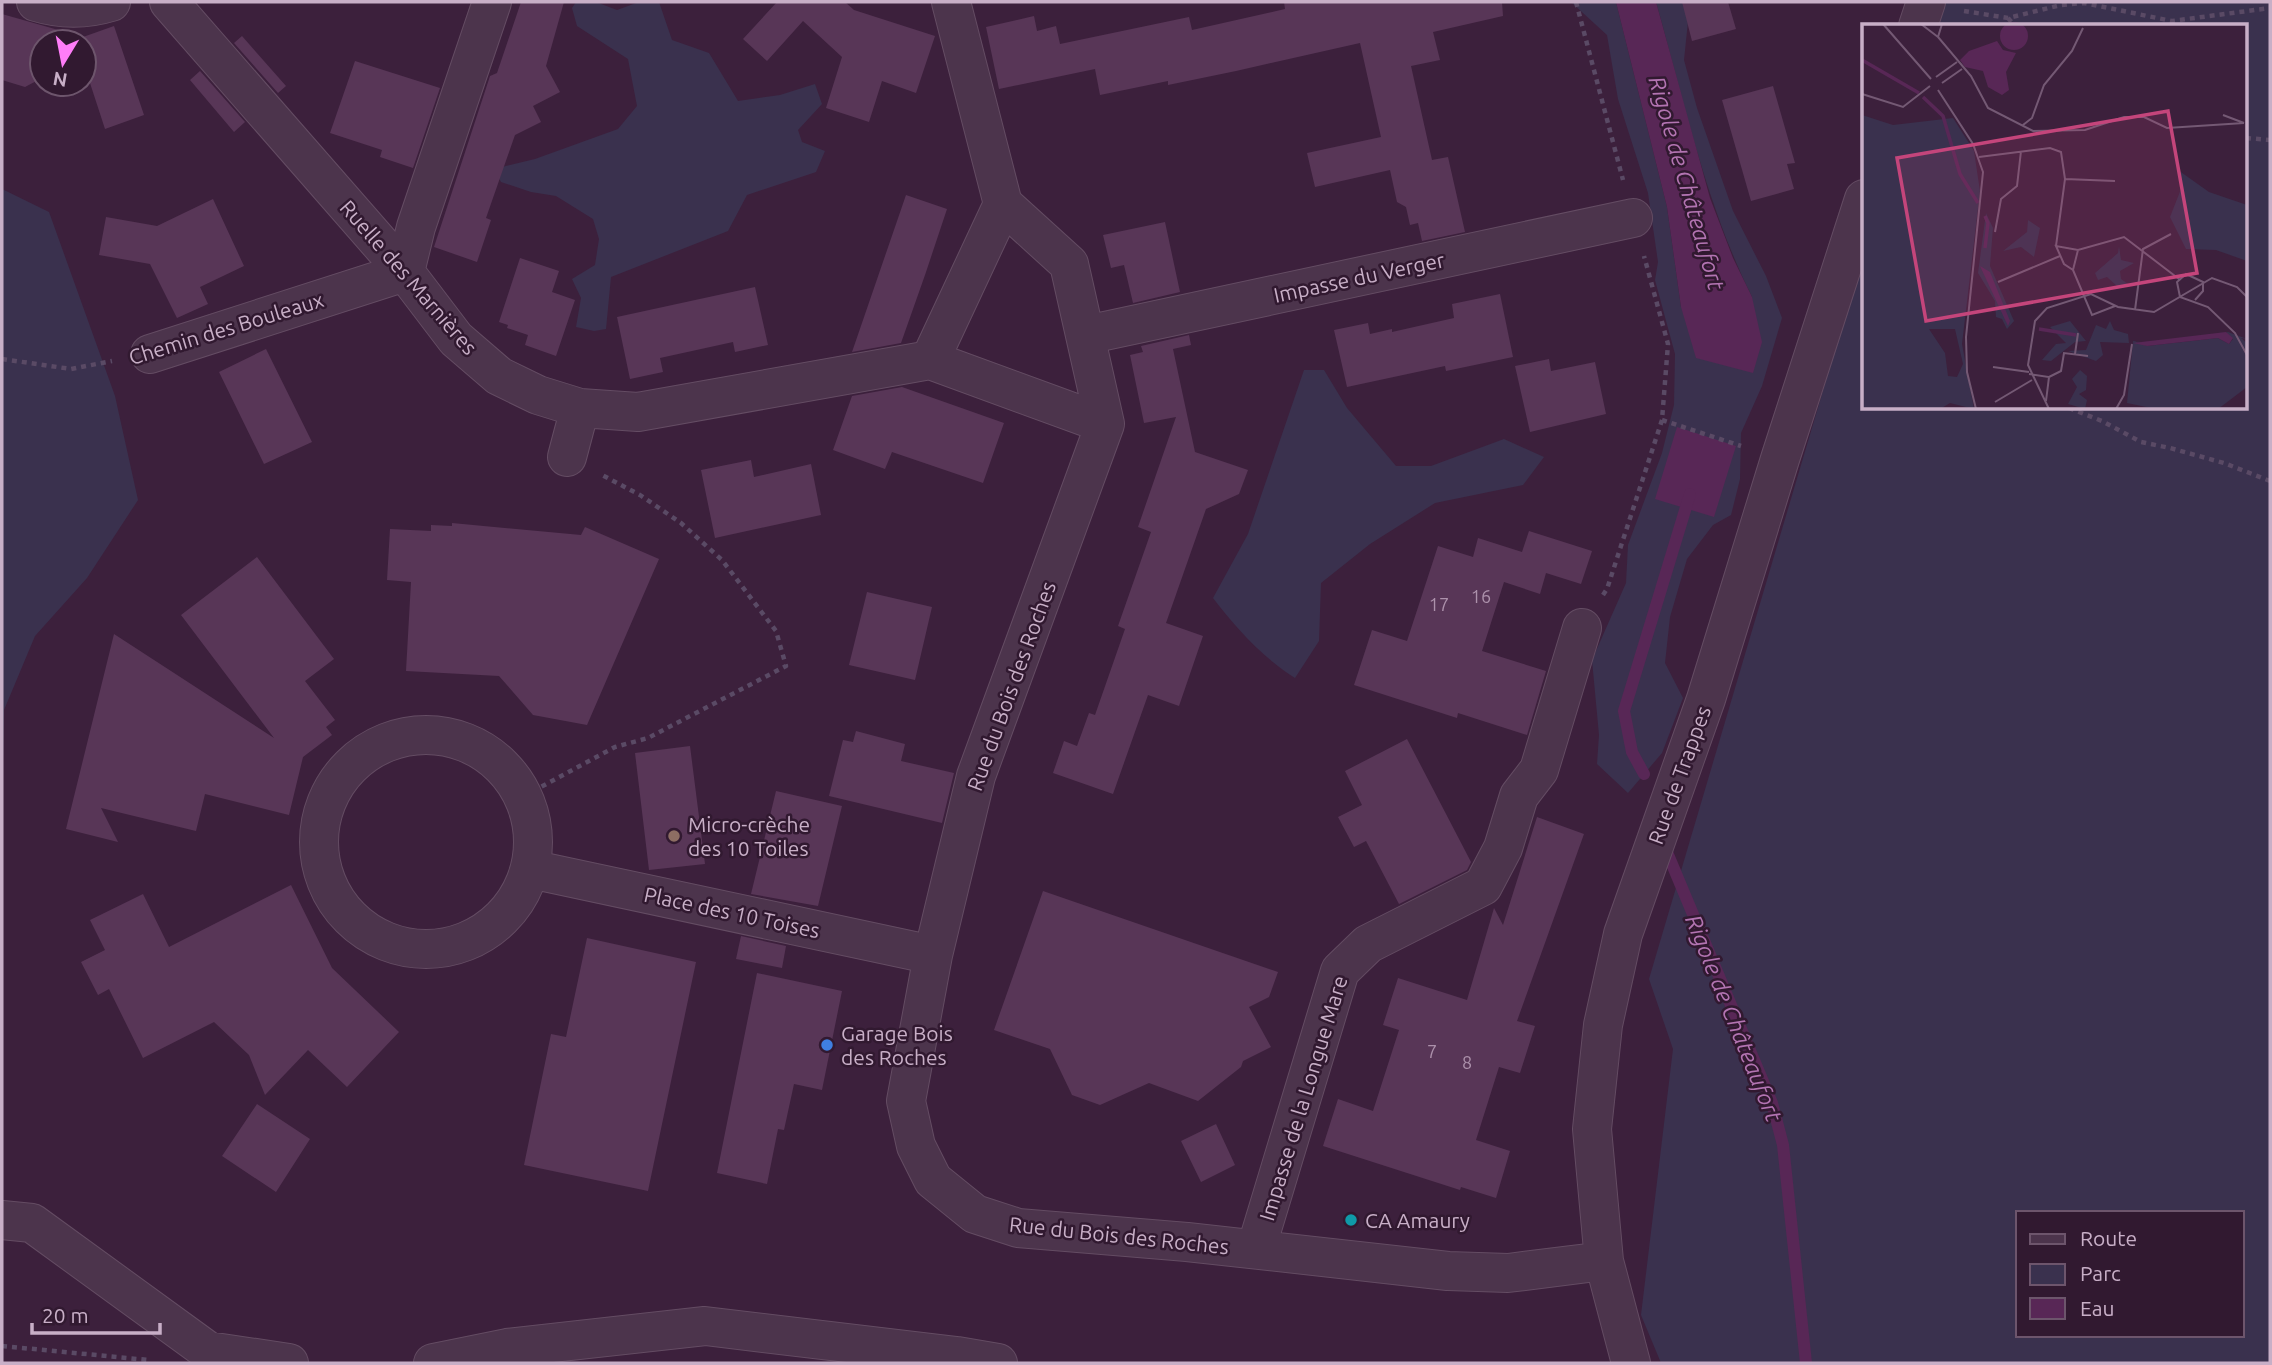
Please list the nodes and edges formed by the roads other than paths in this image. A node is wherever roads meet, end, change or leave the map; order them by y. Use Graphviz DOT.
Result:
graph roads {
  1 [pos="36,2"];
  2 [pos="111,2"];
  3 [pos="169,2"];
  4 [pos="492,2"];
  5 [pos="951,2"];
  6 [pos="1926,2"];
  7 [pos="1919,24"];
  8 [pos="1003,204"];
  9 [pos="1862,205"];
  10 [pos="1633,218"];
  11 [pos="405,272"];
  12 [pos="1086,335"];
  13 [pos="150,355"];
  14 [pos="930,360"];
  15 [pos="580,408"];
  16 [pos="1105,424"];
  17 [pos="567,457"];
  18 [pos="1582,628"];
  19 [pos="530,869"];
  20 [pos="933,955"];
  21 [pos="2,1220"];
  22 [pos="1256,1249"];
  23 [pos="1604,1261"];
  24 [pos="289,1363"];
  25 [pos="433,1363"];
  26 [pos="998,1363"];
  27 [pos="1631,1363"];
  1 -- 2 [label="street"];
  3 -- 11 [label="street, Ruelle des Marnières"];
  4 -- 11 [label="street"];
  5 -- 8 [label="street"];
  6 -- 7 [label="street"];
  8 -- 12 [label="street"];
  8 -- 14 [label="street"];
  9 -- 23 [label="street, Rue de Trappes"];
  10 -- 12 [label="street, Impasse du Verger"];
  11 -- 13 [label="street, Chemin des Bouleaux"];
  11 -- 15 [label="street, Ruelle des Marnières"];
  12 -- 16 [label="street"];
  14 -- 15 [label="street, Ruelle des Marnières"];
  14 -- 16 [label="street"];
  15 -- 17 [label="street"];
  16 -- 20 [label="street, Rue du Bois des Roches"];
  18 -- 22 [label="street, Impasse de la Longue Mare"];
  19 -- 19 [label="street"];
  19 -- 20 [label="street, Place des 10 Toises"];
  20 -- 22 [label="street, Rue du Bois des Roches"];
  21 -- 24 [label="street"];
  22 -- 23 [label="street, Rue du Bois des Roches"];
  23 -- 27 [label="street, Rue de Trappes"];
  25 -- 26 [label="street"];
}
